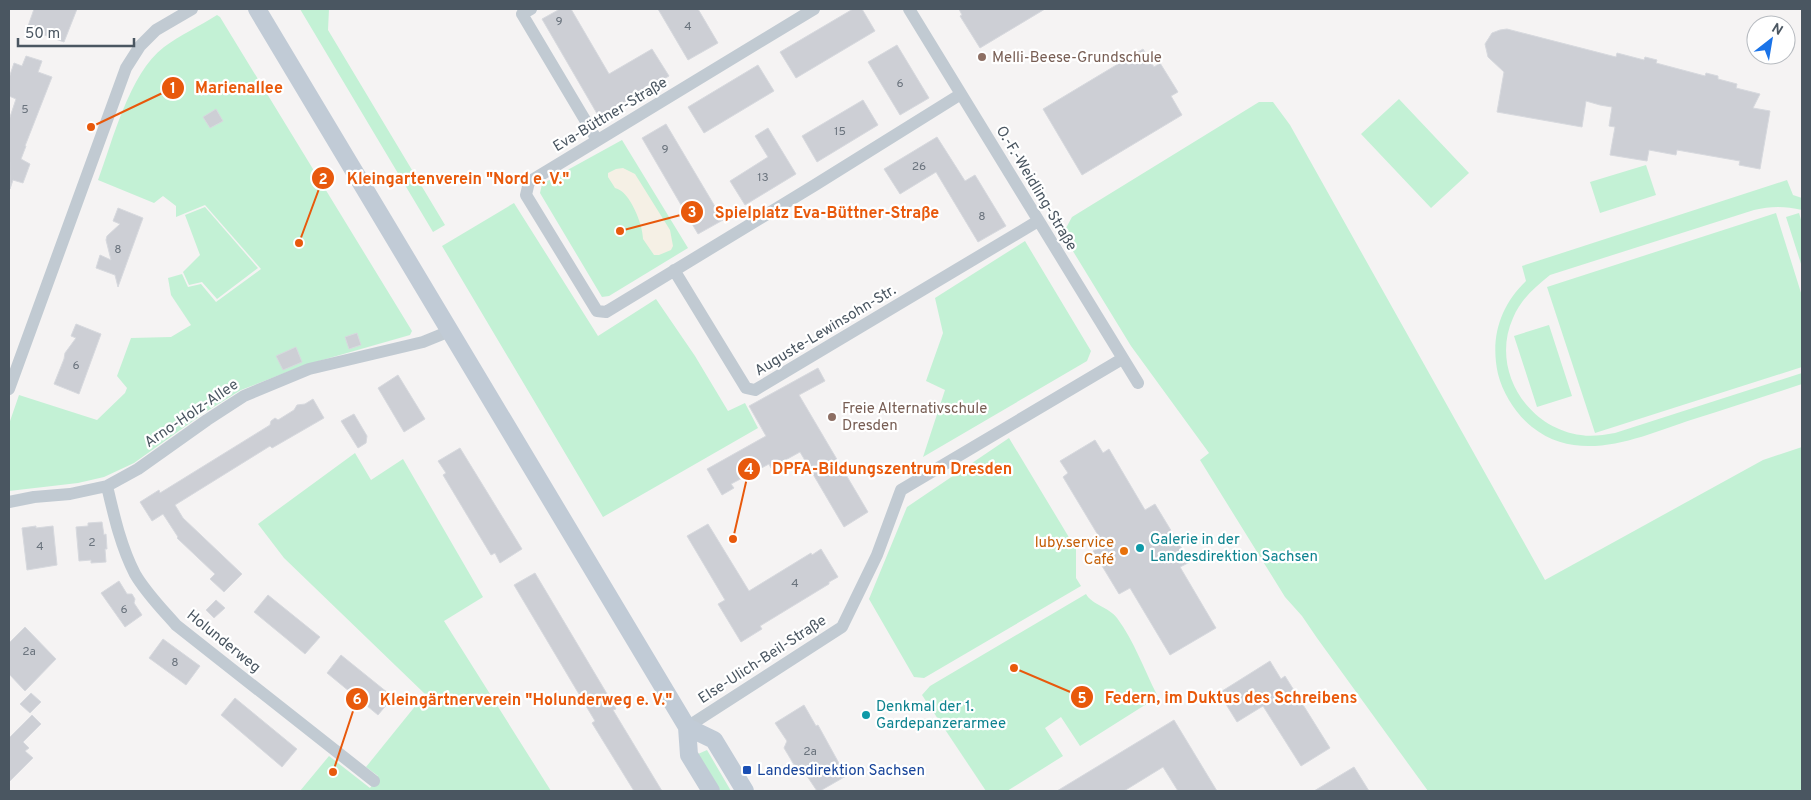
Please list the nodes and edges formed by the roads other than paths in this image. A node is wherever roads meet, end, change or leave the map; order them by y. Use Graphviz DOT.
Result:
graph roads {
  1 [pos="192,9"];
  2 [pos="531,9"];
  3 [pos="814,9"];
  4 [pos="909,9"];
  5 [pos="259,12"];
  6 [pos="961,94"];
  7 [pos="596,140"];
  8 [pos="1038,221"];
  9 [pos="674,270"];
  10 [pos="450,331"];
  11 [pos="1122,359"];
  12 [pos="1138,383"];
  13 [pos="9,389"];
  14 [pos="107,486"];
  15 [pos="9,502"];
  16 [pos="687,727"];
  17 [pos="374,781"];
  18 [pos="711,791"];
  19 [pos="745,791"];
  1 -- 13 [label="street"];
  2 -- 7 [label="street"];
  3 -- 7 [label="street, Eva-Büttner-Straße"];
  4 -- 6 [label="street, O.-F.-Weidling-Straße"];
  5 -- 10 [label="main road"];
  6 -- 8 [label="street, O.-F.-Weidling-Straße"];
  6 -- 9 [label="street, Eva-Büttner-Straße"];
  7 -- 9 [label="street, Eva-Büttner-Straße"];
  8 -- 9 [label="street, Auguste-Lewinsohn-Str."];
  8 -- 11 [label="street, O.-F.-Weidling-Straße"];
  10 -- 14 [label="street, Arno-Holz-Allee"];
  10 -- 16 [label="main road"];
  11 -- 12 [label="street, O.-F.-Weidling-Straße"];
  11 -- 16 [label="street, Else-Ulich-Beil-Straße"];
  14 -- 15 [label="street, Arno-Holz-Allee"];
  14 -- 17 [label="street, Holunderweg"];
  16 -- 18 [label="main road"];
  16 -- 19 [label="main road"];
}
